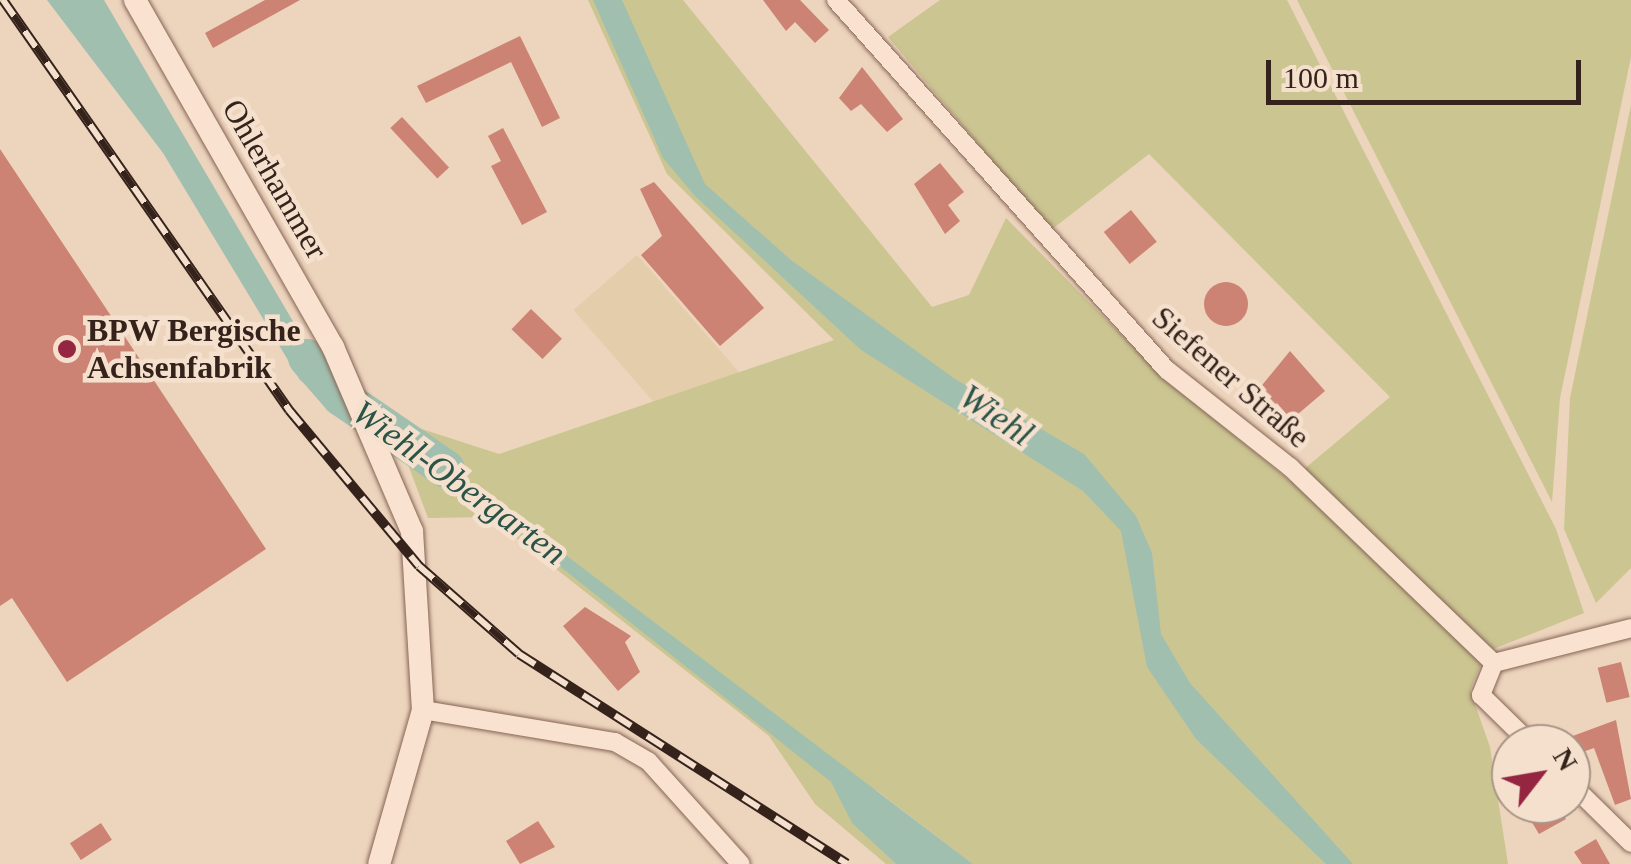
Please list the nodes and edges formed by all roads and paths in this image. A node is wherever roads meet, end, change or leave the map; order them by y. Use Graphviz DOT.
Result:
graph roads {
  1 [pos="135,0"];
  2 [pos="836,0"];
  3 [pos="1631,628"];
  4 [pos="1494,662"];
  5 [pos="423,710"];
  6 [pos="1511,724"];
  7 [pos="1591,804"];
  8 [pos="1631,844"];
  9 [pos="379,864"];
  10 [pos="741,864"];
  1 -- 5 [label="street, Ohlerhammer"];
  2 -- 4 [label="street, Siefener Straße"];
  3 -- 4 [label="street"];
  4 -- 6 [label="street"];
  5 -- 9 [label="street"];
  5 -- 10 [label="street"];
  7 -- 8 [label="street"];
}
